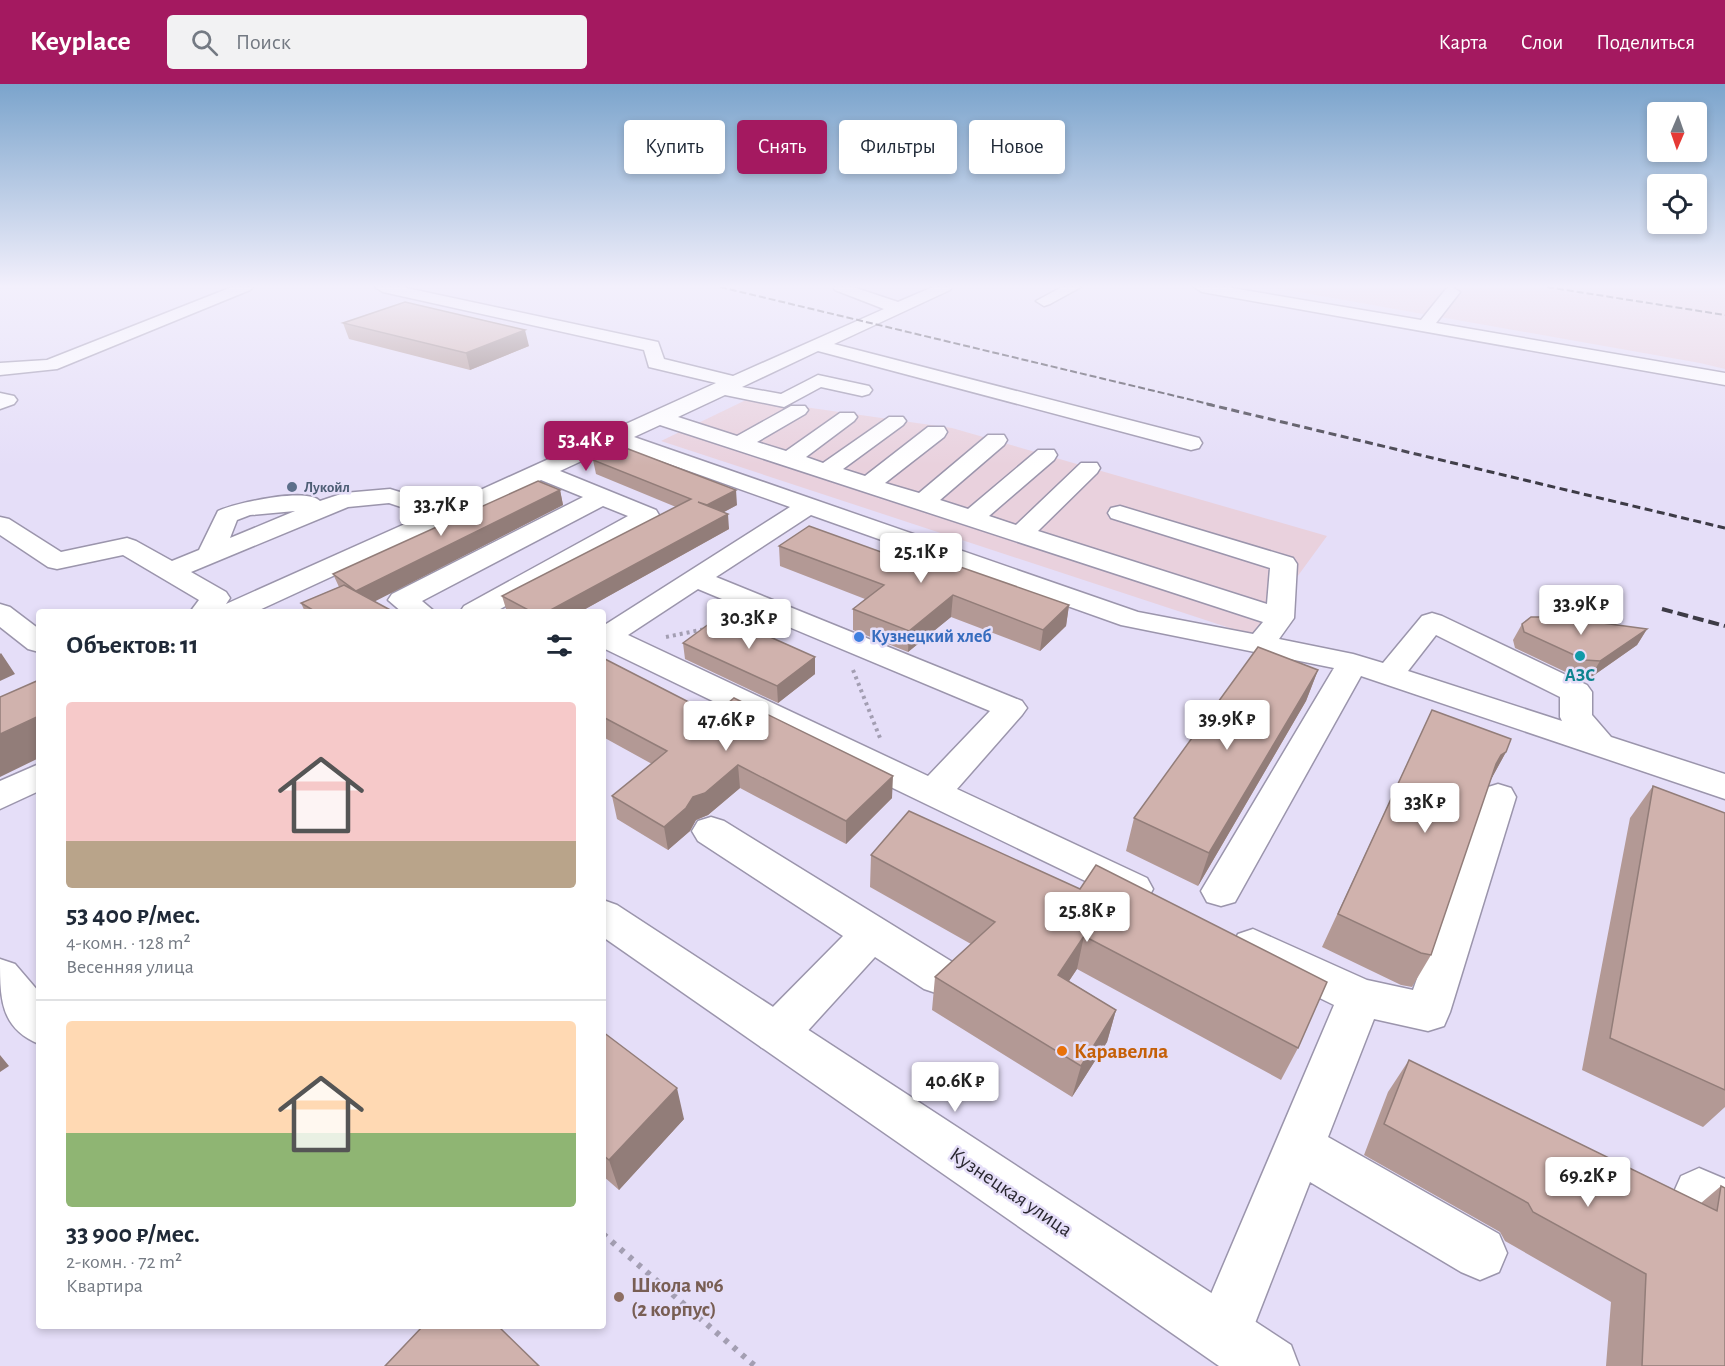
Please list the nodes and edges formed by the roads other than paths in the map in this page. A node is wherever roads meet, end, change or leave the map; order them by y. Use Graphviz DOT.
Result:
graph roads {
  1 [pos="95,347"];
  2 [pos="652,347"];
  3 [pos="811,347"];
  4 [pos="822,347"];
  5 [pos="1543,347"];
  6 [pos="0,369"];
  7 [pos="1725,379"];
  8 [pos="727,385"];
  9 [pos="862,390"];
  10 [pos="0,399"];
  11 [pos="0,403"];
  12 [pos="798,410"];
  13 [pos="658,417"];
  14 [pos="847,417"];
  15 [pos="896,421"];
  16 [pos="936,432"];
  17 [pos="614,437"];
  18 [pos="996,440"];
  19 [pos="740,443"];
  20 [pos="1191,443"];
  21 [pos="1046,456"];
  22 [pos="789,459"];
  23 [pos="1089,468"];
  24 [pos="540,471"];
  25 [pos="826,471"];
  26 [pos="868,484"];
  27 [pos="602,497"];
  28 [pos="923,502"];
  29 [pos="808,506"];
  30 [pos="1120,513"];
  31 [pos="447,514"];
  32 [pos="972,518"];
  33 [pos="0,524"];
  34 [pos="1021,534"];
  35 [pos="171,571"];
  36 [pos="696,579"];
  37 [pos="207,609"];
  38 [pos="239,609"];
  39 [pos="416,609"];
  40 [pos="479,609"];
  41 [pos="0,613"];
  42 [pos="1280,618"];
  43 [pos="612,640"];
  44 [pos="36,641"];
  45 [pos="1261,645"];
  46 [pos="1353,663"];
  47 [pos="1389,675"];
  48 [pos="1599,745"];
  49 [pos="36,778"];
  50 [pos="1725,786"];
  51 [pos="933,793"];
  52 [pos="0,796"];
  53 [pos="1498,797"];
  54 [pos="711,831"];
  55 [pos="1221,891"];
  56 [pos="1168,905"];
  57 [pos="606,918"];
  58 [pos="1221,931"];
  59 [pos="871,934"];
  60 [pos="939,976"];
  61 [pos="0,977"];
  62 [pos="1360,997"];
  63 [pos="36,1020"];
  64 [pos="777,1033"];
  65 [pos="1298,1147"];
  66 [pos="1479,1253"];
  67 [pos="1222,1334"];
  68 [pos="1270,1366"];
  1 -- 6 [label="street"];
  2 -- 8 [label="street"];
  3 -- 8 [label="street"];
  4 -- 20 [label="street"];
  5 -- 7 [label="street"];
  8 -- 9 [label="street"];
  8 -- 13 [label="street"];
  10 -- 11 [label="street"];
  12 -- 19 [label="street"];
  13 -- 17 [label="street"];
  13 -- 19 [label="street"];
  14 -- 22 [label="street"];
  15 -- 25 [label="street"];
  16 -- 26 [label="street"];
  17 -- 24 [label="street"];
  17 -- 29 [label="street"];
  18 -- 28 [label="street"];
  19 -- 22 [label="street"];
  21 -- 32 [label="street"];
  22 -- 25 [label="street"];
  23 -- 34 [label="street"];
  24 -- 27 [label="street"];
  24 -- 31 [label="street"];
  25 -- 26 [label="street"];
  26 -- 28 [label="street"];
  27 -- 39 [label="street"];
  27 -- 40 [label="street"];
  28 -- 32 [label="street"];
  29 -- 36 [label="street"];
  29 -- 45 [label="street"];
  30 -- 42 [label="street"];
  31 -- 35 [label="street"];
  31 -- 38 [label="street"];
  32 -- 34 [label="street"];
  33 -- 35 [label="street"];
  34 -- 42 [label="street"];
  35 -- 37 [label="street"];
  36 -- 43 [label="street"];
  36 -- 51 [label="street"];
  41 -- 44 [label="street"];
  42 -- 45 [label="street"];
  43 -- 51 [label="street"];
  45 -- 46 [label="street"];
  46 -- 47 [label="street"];
  46 -- 55 [label="street"];
  47 -- 48 [label="street"];
  47 -- 48 [label="street"];
  48 -- 50 [label="street"];
  49 -- 52 [label="street"];
  51 -- 56 [label="street"];
  53 -- 62 [label="street"];
  54 -- 59 [label="street"];
  57 -- 64 [label="street, Кузнецкая улица"];
  58 -- 62 [label="street"];
  59 -- 60 [label="street"];
  59 -- 64 [label="street"];
  61 -- 63 [label="street"];
  62 -- 65 [label="street"];
  64 -- 67 [label="street, Кузнецкая улица"];
  65 -- 66 [label="street"];
  65 -- 67 [label="street"];
  67 -- 68 [label="street, Кузнецкая улица"];
}
